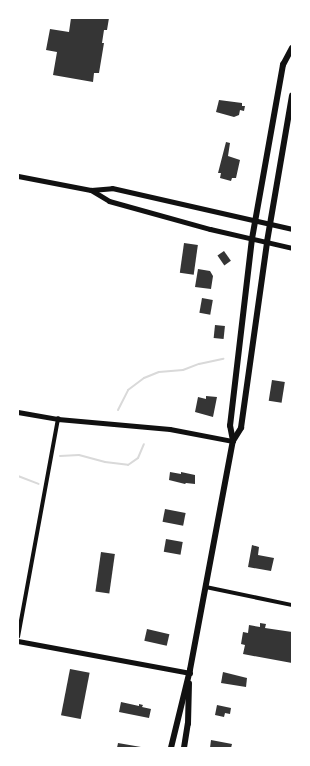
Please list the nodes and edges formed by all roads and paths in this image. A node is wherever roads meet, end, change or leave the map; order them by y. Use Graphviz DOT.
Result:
graph roads {
  1 [pos="292,48"];
  2 [pos="292,96"];
  3 [pos="18,176"];
  4 [pos="91,190"];
  5 [pos="255,221"];
  6 [pos="270,224"];
  7 [pos="292,229"];
  8 [pos="252,238"];
  9 [pos="267,242"];
  10 [pos="292,248"];
  11 [pos="18,412"];
  12 [pos="58,419"];
  13 [pos="233,441"];
  14 [pos="206,587"];
  15 [pos="292,605"];
  16 [pos="18,637"];
  17 [pos="18,641"];
  18 [pos="190,673"];
  19 [pos="171,748"];
  20 [pos="184,748"];
  1 -- 5 [label="main road"];
  2 -- 6 [label="main road"];
  3 -- 4 [label="main road"];
  4 -- 5 [label="main road"];
  4 -- 8 [label="main road"];
  5 -- 6 [label="main road"];
  5 -- 8 [label="main road"];
  6 -- 7 [label="main road"];
  6 -- 9 [label="main road"];
  8 -- 9 [label="main road"];
  8 -- 13 [label="main road"];
  9 -- 10 [label="main road"];
  9 -- 13 [label="main road"];
  11 -- 12 [label="street"];
  12 -- 13 [label="street"];
  12 -- 16 [label="street"];
  13 -- 14 [label="main road"];
  14 -- 15 [label="street"];
  14 -- 18 [label="main road"];
  17 -- 18 [label="street"];
  18 -- 19 [label="main road"];
  18 -- 20 [label="main road"];
}
